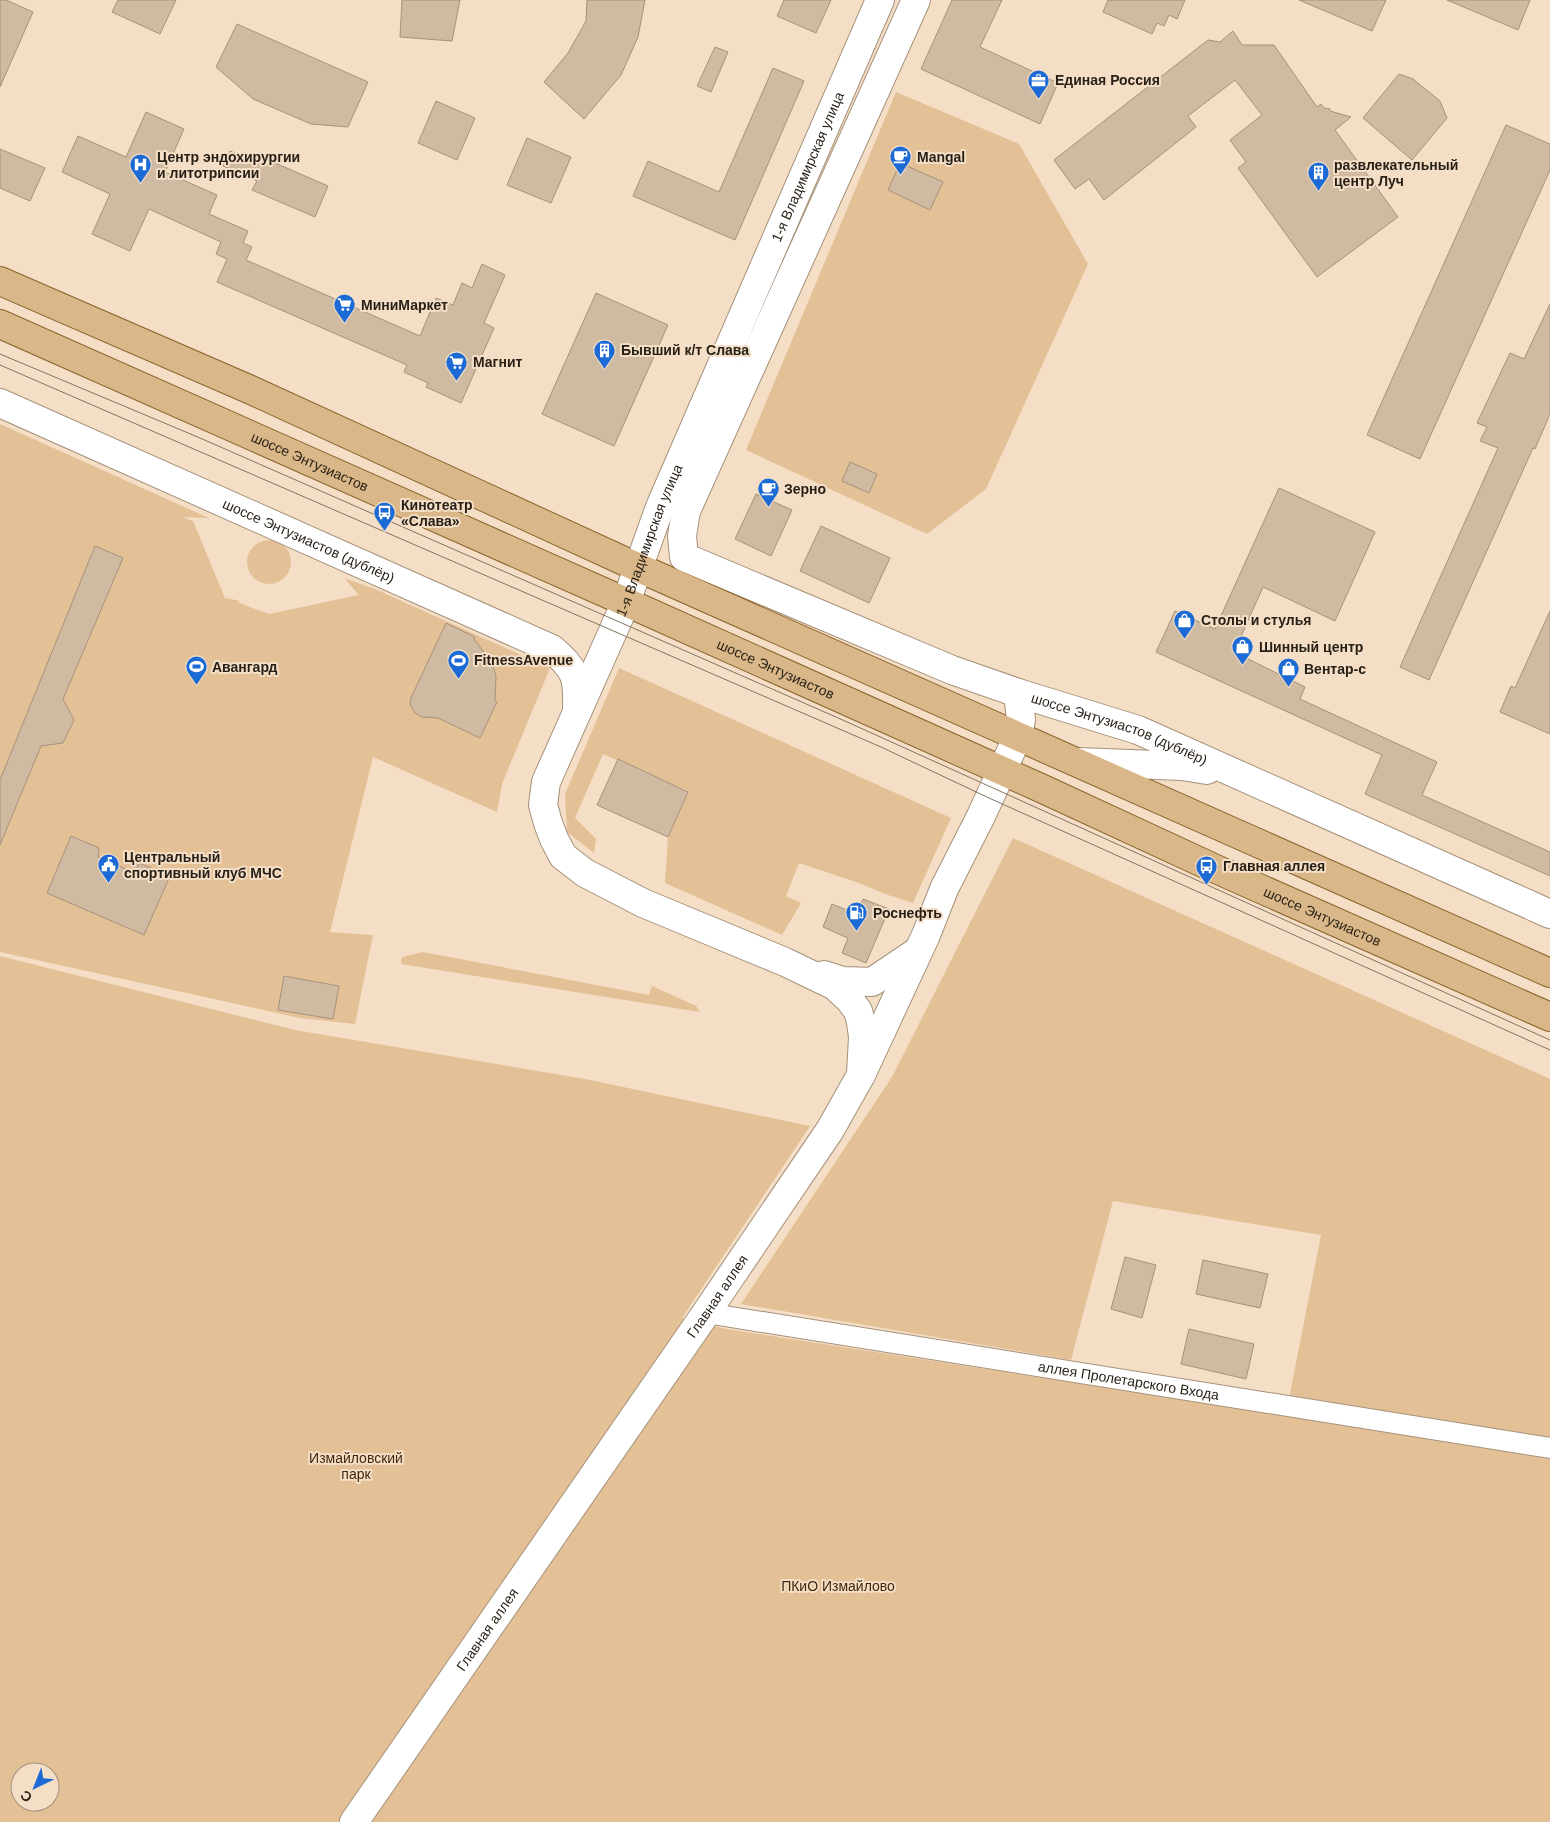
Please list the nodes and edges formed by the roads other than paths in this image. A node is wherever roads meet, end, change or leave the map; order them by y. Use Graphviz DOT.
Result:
graph roads {
  1 [pos="880,0"];
  2 [pos="916,0"];
  3 [pos="0,281"];
  4 [pos="0,324"];
  5 [pos="0,403"];
  6 [pos="684,558"];
  7 [pos="637,567"];
  8 [pos="626,602"];
  9 [pos="1018,694"];
  10 [pos="577,710"];
  11 [pos="1018,736"];
  12 [pos="1078,762"];
  13 [pos="1002,771"];
  14 [pos="1241,776"];
  15 [pos="1550,914"];
  16 [pos="919,950"];
  17 [pos="784,962"];
  18 [pos="1550,973"];
  19 [pos="1550,1017"];
  20 [pos="861,1075"];
  21 [pos="706,1313"];
  22 [pos="1550,1448"];
  23 [pos="354,1822"];
  1 -- 7 [label="main road, 1-я Владимирская улица"];
  2 -- 6 [label="main road, 1-я Владимирская улица"];
  3 -- 7 [label="main road"];
  4 -- 8 [label="main road, шоссе Энтузиастов"];
  5 -- 10 [label="main road, шоссе Энтузиастов (дублёр)"];
  6 -- 9 [label="main road, шоссе Энтузиастов (дублёр)"];
  7 -- 8 [label="main road, 1-я Владимирская улица"];
  7 -- 11 [label="main road"];
  8 -- 10 [label="main road, 1-я Владимирская улица"];
  8 -- 13 [label="main road, шоссе Энтузиастов"];
  9 -- 11 [label="main road, Главная аллея"];
  9 -- 14 [label="main road, шоссе Энтузиастов (дублёр)"];
  10 -- 17 [label="main road, 1-я Владимирская улица"];
  11 -- 12 [label="main road"];
  11 -- 13 [label="main road, Главная аллея"];
  12 -- 14 [label="main road"];
  12 -- 18 [label="main road"];
  13 -- 16 [label="main road, Главная аллея"];
  13 -- 19 [label="main road, шоссе Энтузиастов"];
  14 -- 15 [label="main road, шоссе Энтузиастов (дублёр)"];
  16 -- 17 [label="main road, 1-я Владимирская улица"];
  16 -- 20 [label="main road, Главная аллея"];
  17 -- 20 [label="main road, 1-я Владимирская улица"];
  20 -- 21 [label="main road, Главная аллея"];
  21 -- 22 [label="street, аллея Пролетарского Входа"];
  21 -- 23 [label="main road, Главная аллея"];
}
